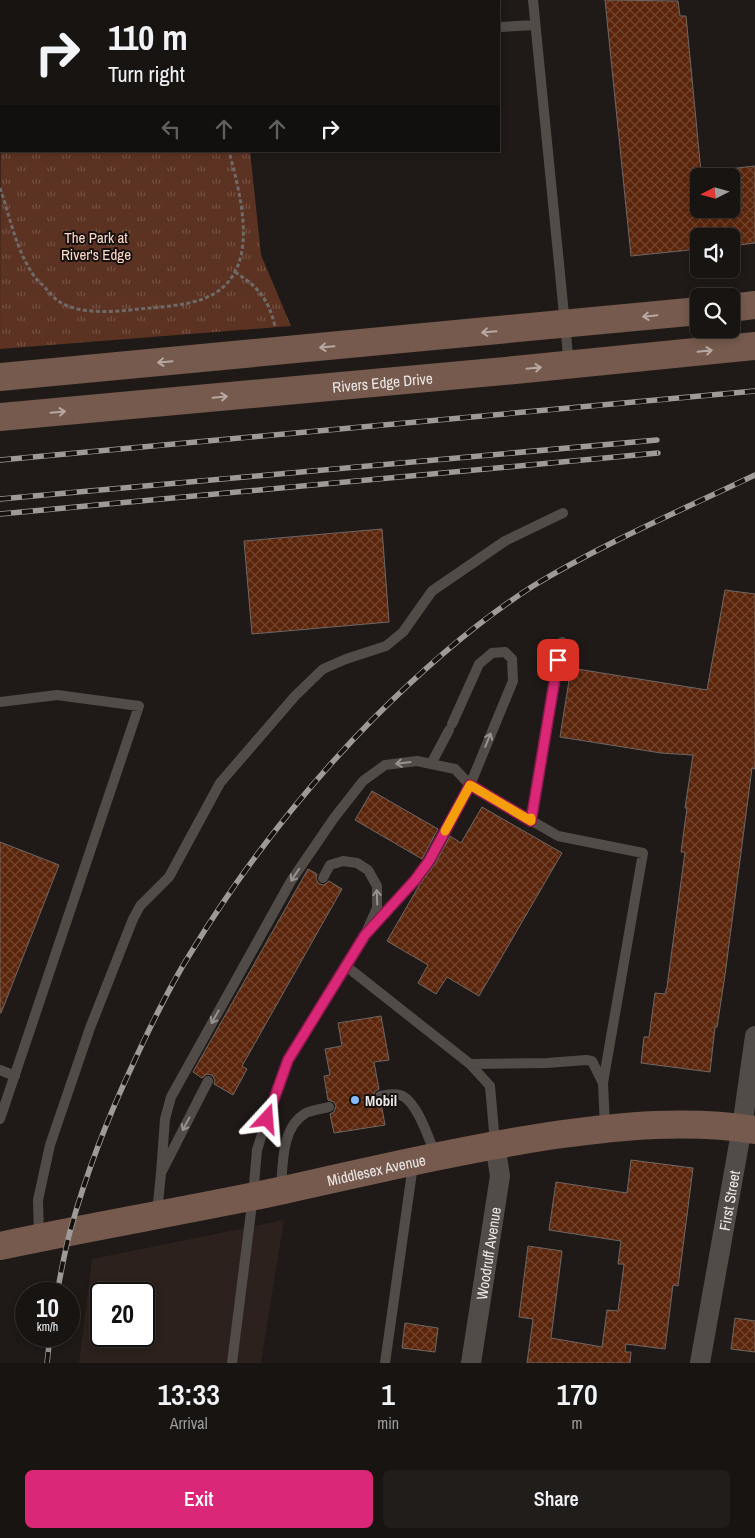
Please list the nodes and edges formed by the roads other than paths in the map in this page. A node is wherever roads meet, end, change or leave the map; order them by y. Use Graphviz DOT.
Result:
graph roads {
  1 [pos="533,0"];
  2 [pos="535,25"];
  3 [pos="500,28"];
  4 [pos="755,305"];
  5 [pos="740,307"];
  6 [pos="690,312"];
  7 [pos="565,324"];
  8 [pos="755,346"];
  9 [pos="569,365"];
  10 [pos="10,377"];
  11 [pos="5,417"];
  12 [pos="562,513"];
  13 [pos="562,642"];
  14 [pos="0,702"];
  15 [pos="431,764"];
  16 [pos="470,785"];
  17 [pos="531,821"];
  18 [pos="323,878"];
  19 [pos="365,935"];
  20 [pos="346,966"];
  21 [pos="755,1036"];
  22 [pos="470,1064"];
  23 [pos="0,1070"];
  24 [pos="15,1076"];
  25 [pos="208,1081"];
  26 [pos="603,1083"];
  27 [pos="380,1096"];
  28 [pos="329,1108"];
  29 [pos="0,1119"];
  30 [pos="605,1128"];
  31 [pos="749,1128"];
  32 [pos="495,1144"];
  33 [pos="425,1159"];
  34 [pos="161,1174"];
  35 [pos="281,1190"];
  36 [pos="253,1196"];
  37 [pos="157,1214"];
  38 [pos="39,1238"];
  39 [pos="0,1246"];
  40 [pos="232,1363"];
  41 [pos="385,1363"];
  42 [pos="471,1363"];
  43 [pos="700,1363"];
  1 -- 2 [label="lane"];
  2 -- 3 [label="lane"];
  2 -- 7 [label="lane"];
  4 -- 5 [label="main road"];
  6 -- 7 [label="main road, one-way"];
  7 -- 9 [label="lane"];
  7 -- 10 [label="main road, one-way"];
  9 -- 8 [label="main road, Rivers Edge Drive, one-way"];
  11 -- 9 [label="main road, Rivers Edge Drive, one-way"];
  12 -- 38 [label="lane"];
  13 -- 17 [label="lane"];
  14 -- 24 [label="lane"];
  15 -- 16 [label="lane"];
  16 -- 15 [label="lane, one-way"];
  15 -- 34 [label="lane, one-way"];
  16 -- 17 [label="lane"];
  16 -- 19 [label="lane"];
  17 -- 26 [label="lane"];
  19 -- 18 [label="lane, one-way"];
  19 -- 20 [label="lane"];
  20 -- 22 [label="lane"];
  20 -- 36 [label="lane"];
  21 -- 31 [label="street, First Street"];
  22 -- 26 [label="lane"];
  22 -- 32 [label="lane"];
  23 -- 24 [label="lane"];
  24 -- 29 [label="lane"];
  25 -- 34 [label="lane, one-way"];
  26 -- 30 [label="lane"];
  27 -- 33 [label="lane"];
  28 -- 35 [label="lane"];
  30 -- 31 [label="main road, Middlesex Avenue"];
  30 -- 32 [label="main road, Middlesex Avenue"];
  31 -- 43 [label="street, First Street"];
  32 -- 33 [label="main road, Middlesex Avenue"];
  32 -- 42 [label="street, Woodruff Avenue"];
  33 -- 35 [label="main road, Middlesex Avenue"];
  33 -- 41 [label="lane"];
  34 -- 37 [label="lane"];
  35 -- 36 [label="main road, Middlesex Avenue"];
  36 -- 37 [label="main road, Middlesex Avenue"];
  36 -- 40 [label="lane"];
  37 -- 38 [label="main road, Middlesex Avenue"];
  38 -- 39 [label="main road, Middlesex Avenue"];
}
